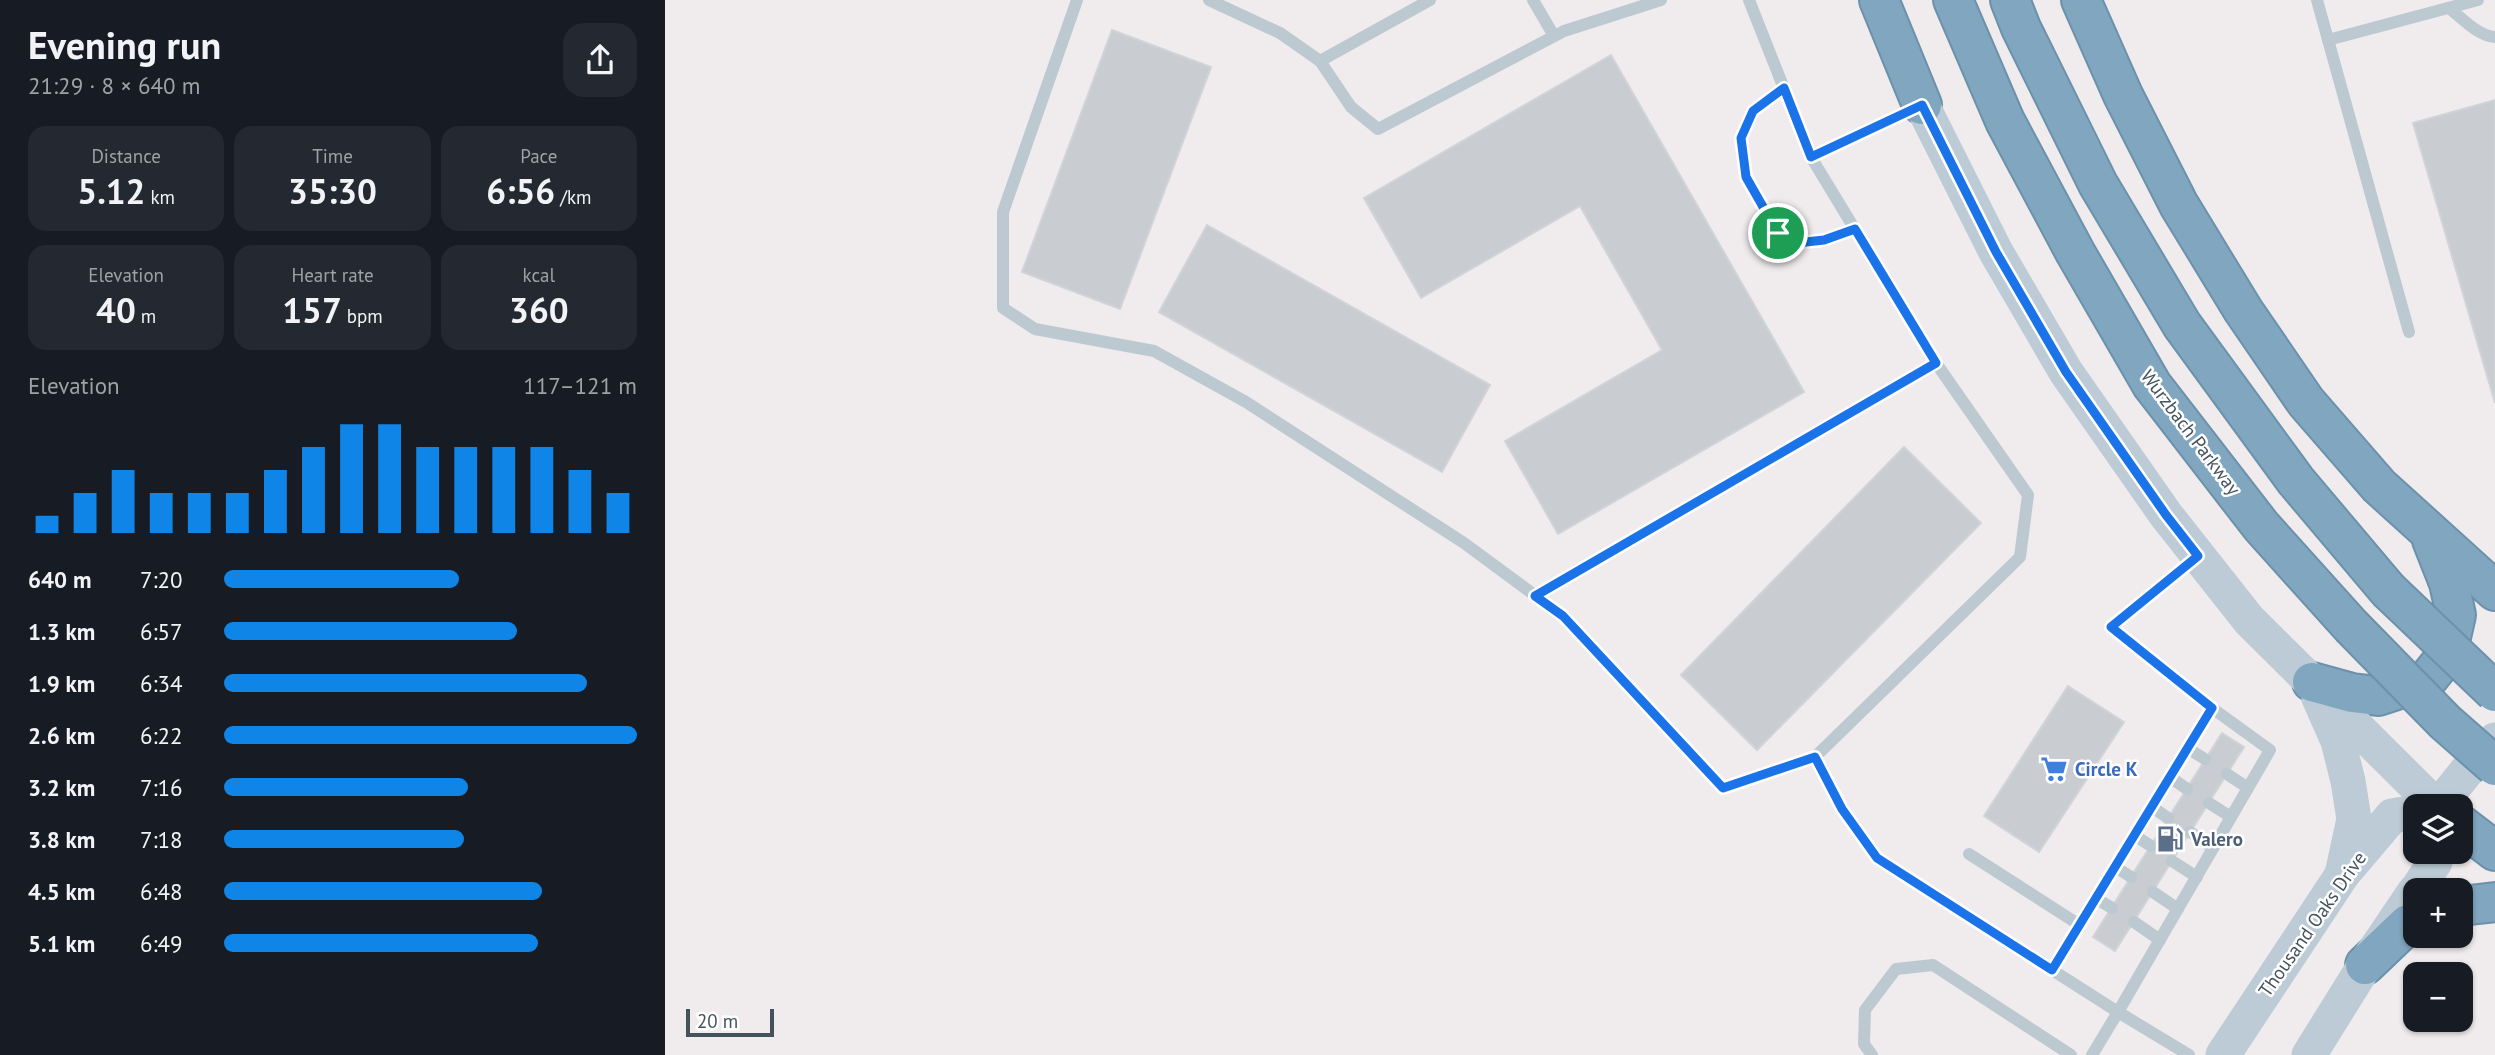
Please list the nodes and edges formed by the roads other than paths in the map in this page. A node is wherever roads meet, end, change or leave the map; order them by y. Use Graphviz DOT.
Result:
graph roads {
  1 [pos="1077,0"];
  2 [pos="1209,0"];
  3 [pos="1430,0"];
  4 [pos="1533,0"];
  5 [pos="1661,0"];
  6 [pos="1749,0"];
  7 [pos="1879,0"];
  8 [pos="1953,0"];
  9 [pos="2010,0"];
  10 [pos="2081,0"];
  11 [pos="2317,0"];
  12 [pos="2478,0"];
  13 [pos="2449,8"];
  14 [pos="1554,36"];
  15 [pos="2495,37"];
  16 [pos="2328,40"];
  17 [pos="1320,61"];
  18 [pos="1784,88"];
  19 [pos="1922,105"];
  20 [pos="1811,157"];
  21 [pos="1855,229"];
  22 [pos="2409,332"];
  23 [pos="1936,363"];
  24 [pos="2429,531"];
  25 [pos="2198,556"];
  26 [pos="2495,559"];
  27 [pos="2495,591"];
  28 [pos="1535,596"];
  29 [pos="2312,682"];
  30 [pos="2495,692"];
  31 [pos="2212,708"];
  32 [pos="2495,740"];
  33 [pos="2187,748"];
  34 [pos="1815,757"];
  35 [pos="2205,760"];
  36 [pos="2495,766"];
  37 [pos="2227,774"];
  38 [pos="2169,777"];
  39 [pos="2248,788"];
  40 [pos="2187,789"];
  41 [pos="2424,794"];
  42 [pos="2448,794"];
  43 [pos="2209,803"];
  44 [pos="2152,807"];
  45 [pos="2403,814"];
  46 [pos="2231,817"];
  47 [pos="2168,818"];
  48 [pos="2190,832"];
  49 [pos="2473,834"];
  50 [pos="2134,835"];
  51 [pos="2151,846"];
  52 [pos="2213,848"];
  53 [pos="2495,851"];
  54 [pos="1969,854"];
  55 [pos="2172,861"];
  56 [pos="2114,866"];
  57 [pos="2342,875"];
  58 [pos="2131,877"];
  59 [pos="2197,877"];
  60 [pos="2153,892"];
  61 [pos="2095,898"];
  62 [pos="2495,902"];
  63 [pos="2473,905"];
  64 [pos="2112,908"];
  65 [pos="2178,909"];
  66 [pos="2403,909"];
  67 [pos="2134,922"];
  68 [pos="2078,924"];
  69 [pos="2403,929"];
  70 [pos="2160,940"];
  71 [pos="2365,964"];
  72 [pos="2052,970"];
  73 [pos="2118,1012"];
  74 [pos="1872,1055"];
  75 [pos="2071,1055"];
  76 [pos="2092,1055"];
  77 [pos="2189,1055"];
  78 [pos="2223,1055"];
  79 [pos="2309,1055"];
  1 -- 28 [label="lane"];
  2 -- 17 [label="lane"];
  3 -- 17 [label="lane"];
  4 -- 14 [label="lane"];
  5 -- 14 [label="lane"];
  6 -- 18 [label="lane"];
  7 -- 19 [label="highway"];
  8 -- 36 [label="highway, Wurzbach Parkway, bridge"];
  9 -- 30 [label="highway, bridge"];
  10 -- 24 [label="highway"];
  11 -- 16 [label="lane"];
  12 -- 13 [label="lane"];
  13 -- 15 [label="lane"];
  13 -- 16 [label="lane"];
  14 -- 17 [label="lane"];
  16 -- 22 [label="lane"];
  18 -- 20 [label="lane"];
  18 -- 21 [label="lane"];
  19 -- 20 [label="lane"];
  19 -- 25 [label="main road"];
  20 -- 21 [label="lane"];
  21 -- 23 [label="lane"];
  23 -- 28 [label="lane"];
  23 -- 34 [label="lane"];
  24 -- 26 [label="highway"];
  24 -- 27 [label="highway"];
  24 -- 29 [label="highway"];
  25 -- 29 [label="main road"];
  25 -- 31 [label="lane"];
  28 -- 34 [label="lane"];
  29 -- 41 [label="main road"];
  29 -- 57 [label="main road"];
  31 -- 33 [label="lane"];
  31 -- 39 [label="lane"];
  32 -- 42 [label="main road"];
  33 -- 35 [label="lane"];
  33 -- 38 [label="lane"];
  34 -- 72 [label="lane"];
  37 -- 39 [label="lane"];
  38 -- 40 [label="lane"];
  38 -- 44 [label="lane"];
  39 -- 46 [label="lane"];
  43 -- 46 [label="lane"];
  44 -- 47 [label="lane"];
  44 -- 50 [label="lane"];
  45 -- 57 [label="main road, Thousand Oaks Drive"];
  46 -- 52 [label="lane"];
  48 -- 52 [label="lane"];
  49 -- 53 [label="highway"];
  50 -- 51 [label="lane"];
  50 -- 56 [label="lane"];
  52 -- 59 [label="lane"];
  54 -- 68 [label="lane"];
  55 -- 59 [label="lane"];
  56 -- 58 [label="lane"];
  56 -- 61 [label="lane"];
  57 -- 78 [label="main road, Thousand Oaks Drive"];
  59 -- 65 [label="lane"];
  60 -- 65 [label="lane"];
  61 -- 64 [label="lane"];
  61 -- 68 [label="lane"];
  62 -- 63 [label="highway"];
  65 -- 70 [label="lane"];
  66 -- 71 [label="main road"];
  67 -- 70 [label="lane"];
  68 -- 72 [label="lane"];
  69 -- 71 [label="highway"];
  70 -- 73 [label="lane"];
  71 -- 79 [label="main road"];
  72 -- 73 [label="lane"];
  73 -- 76 [label="lane"];
  73 -- 77 [label="lane"];
  74 -- 75 [label="lane"];
}
